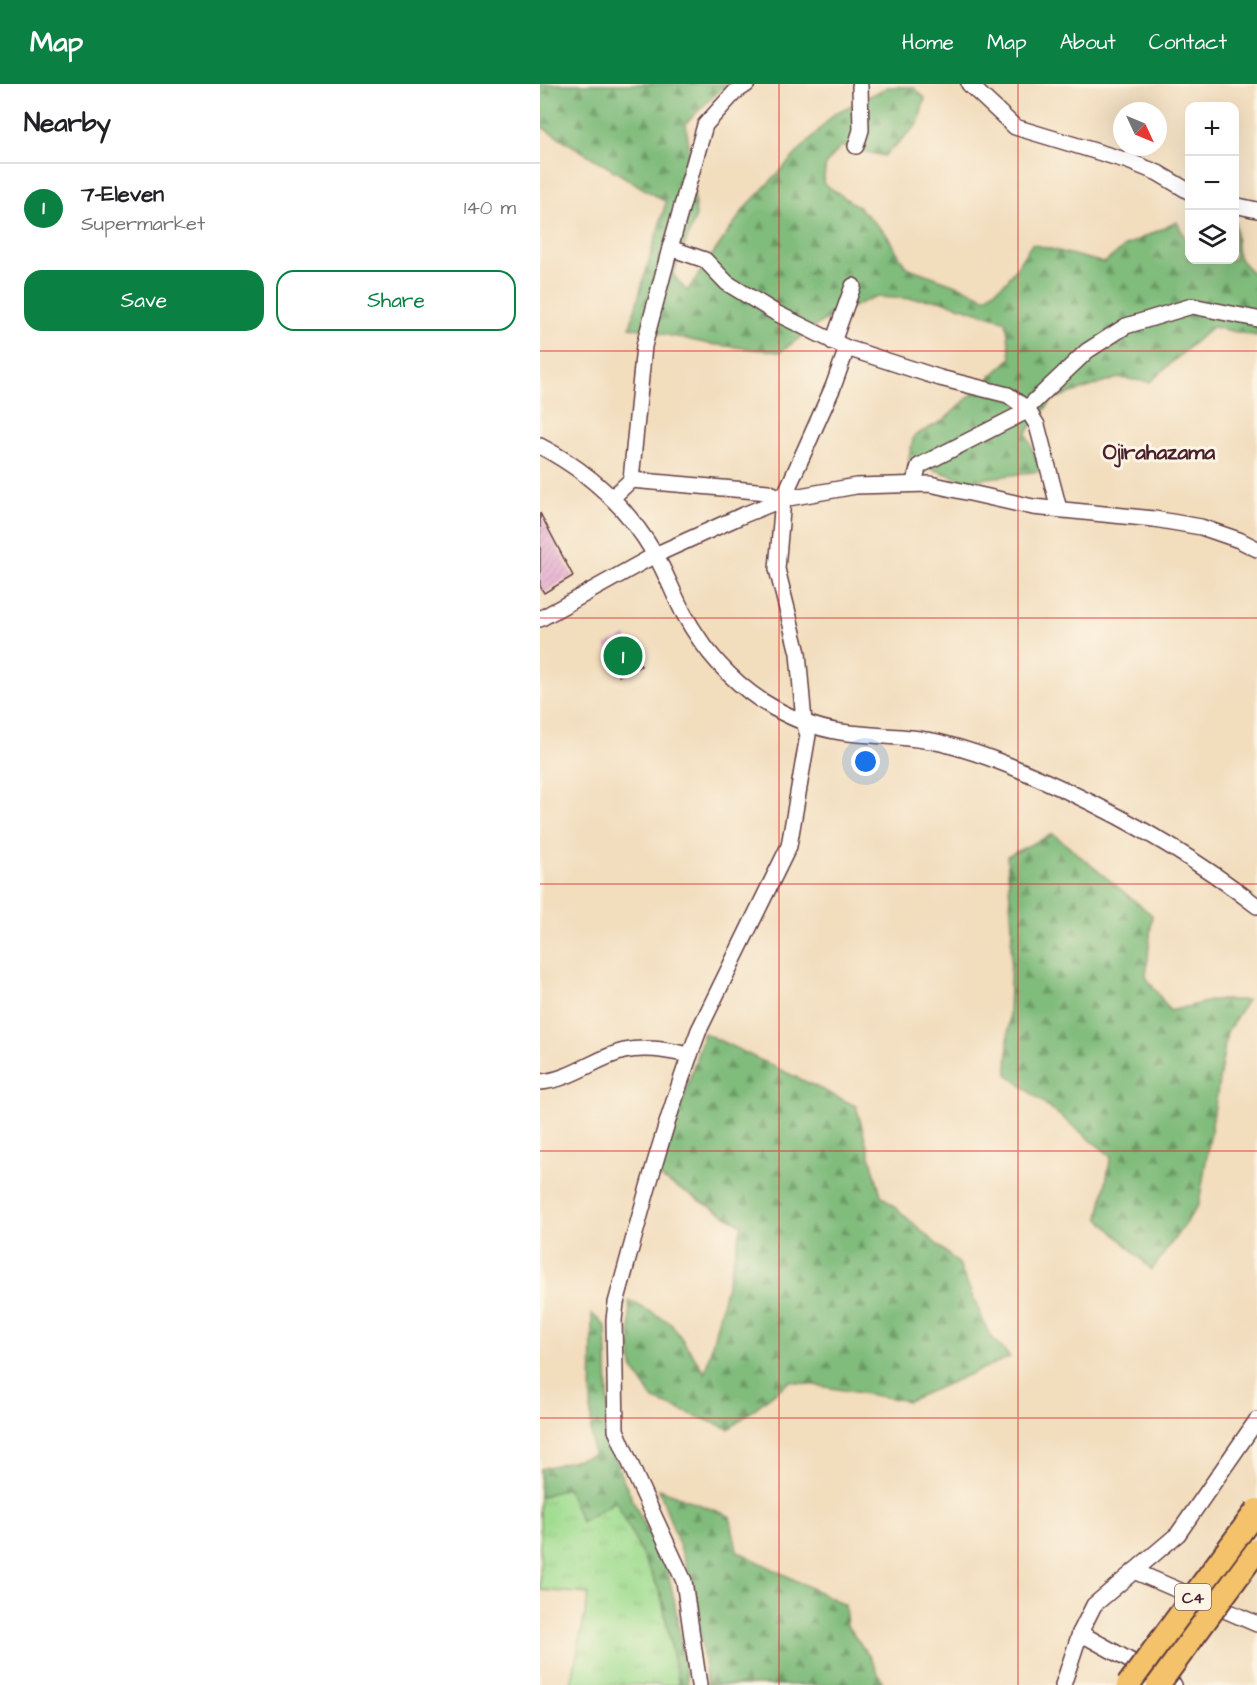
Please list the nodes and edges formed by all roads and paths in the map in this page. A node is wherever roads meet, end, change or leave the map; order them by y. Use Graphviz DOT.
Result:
graph roads {
  1 [pos="747,84"];
  2 [pos="969,84"];
  3 [pos="858,85"];
  4 [pos="856,146"];
  5 [pos="1185,189"];
  6 [pos="1239,205"];
  7 [pos="1257,210"];
  8 [pos="670,248"];
  9 [pos="853,286"];
  10 [pos="1257,318"];
  11 [pos="840,345"];
  12 [pos="1027,409"];
  13 [pos="540,446"];
  14 [pos="631,480"];
  15 [pos="913,484"];
  16 [pos="612,498"];
  17 [pos="783,499"];
  18 [pos="1059,509"];
  19 [pos="1257,549"];
  20 [pos="656,555"];
  21 [pos="540,619"];
  22 [pos="804,722"];
  23 [pos="1257,906"];
  24 [pos="690,1055"];
  25 [pos="540,1082"];
  26 [pos="1257,1420"];
  27 [pos="1257,1510"];
  28 [pos="1257,1550"];
  29 [pos="1134,1571"];
  30 [pos="1257,1624"];
  31 [pos="1080,1633"];
  32 [pos="699,1685"];
  33 [pos="1063,1685"];
  34 [pos="1128,1685"];
  35 [pos="1158,1685"];
  36 [pos="1174,1685"];
  1 -- 8 [label="street"];
  2 -- 5 [label="street"];
  3 -- 4 [label="street"];
  6 -- 7 [label="street"];
  8 -- 11 [label="street"];
  8 -- 14 [label="street"];
  9 -- 11 [label="street"];
  10 -- 12 [label="street"];
  11 -- 12 [label="street"];
  11 -- 17 [label="street"];
  12 -- 15 [label="street"];
  12 -- 18 [label="street"];
  13 -- 16 [label="street"];
  14 -- 16 [label="street"];
  14 -- 17 [label="street"];
  15 -- 17 [label="street"];
  15 -- 18 [label="street"];
  16 -- 20 [label="street"];
  17 -- 20 [label="street"];
  17 -- 22 [label="street"];
  18 -- 19 [label="street"];
  20 -- 21 [label="street"];
  20 -- 22 [label="street"];
  22 -- 23 [label="street"];
  22 -- 24 [label="street"];
  24 -- 25 [label="street"];
  24 -- 32 [label="street"];
  26 -- 29 [label="street"];
  27 -- 34 [label="highway, C4, bridge"];
  28 -- 35 [label="highway, C4, bridge"];
  29 -- 30 [label="street"];
  29 -- 31 [label="street"];
  31 -- 33 [label="street"];
  31 -- 36 [label="street"];
}
